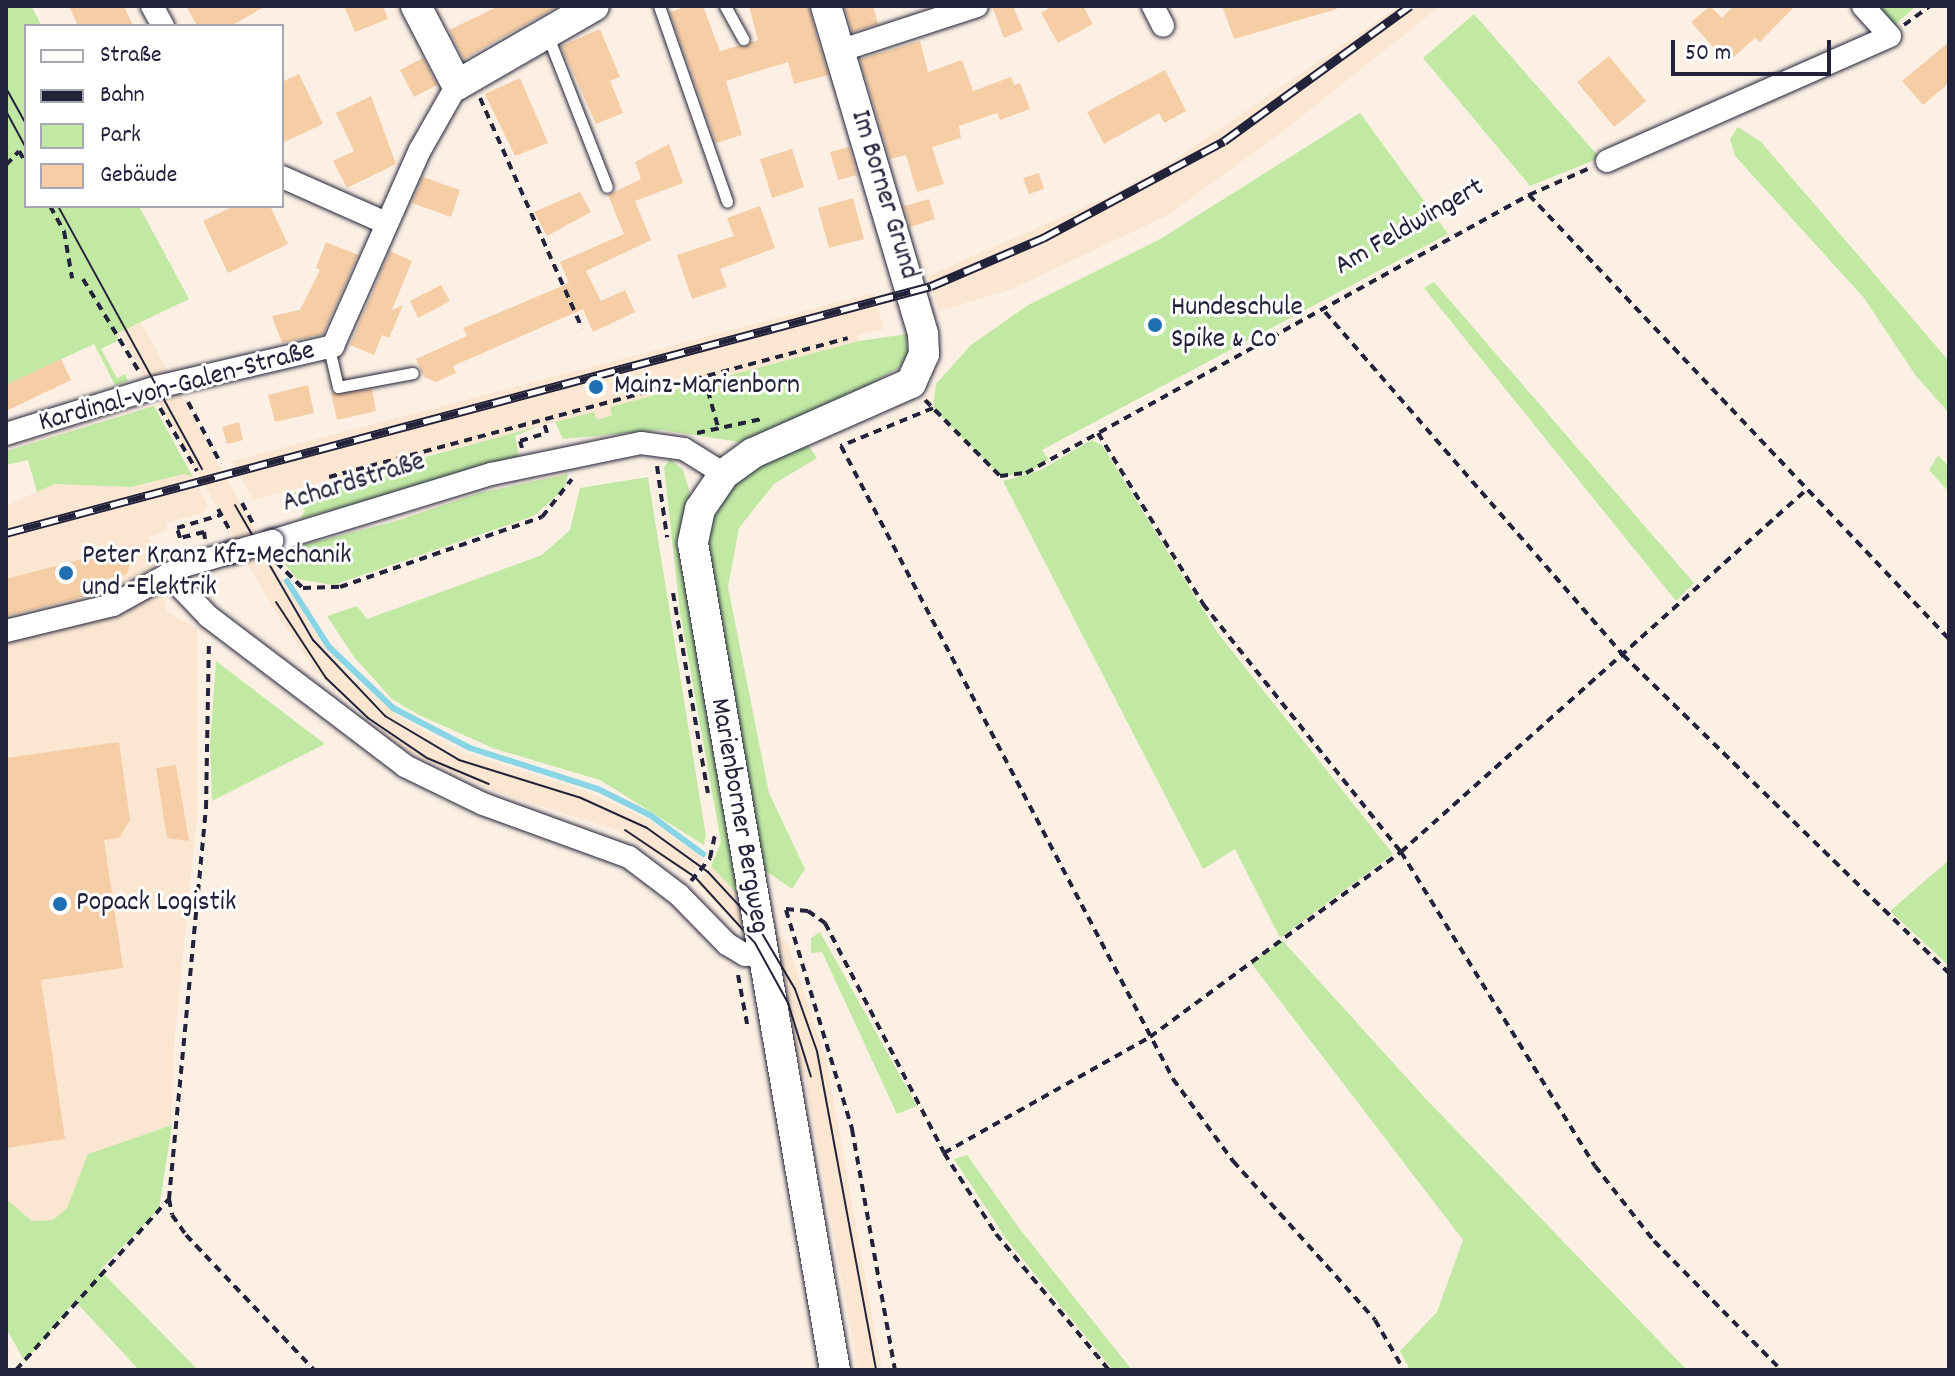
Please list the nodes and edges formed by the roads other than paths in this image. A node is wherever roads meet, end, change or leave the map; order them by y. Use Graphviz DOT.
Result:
graph roads {
  1 [pos="152,6"];
  2 [pos="416,6"];
  3 [pos="594,6"];
  4 [pos="659,6"];
  5 [pos="725,6"];
  6 [pos="826,6"];
  7 [pos="977,6"];
  8 [pos="1863,6"];
  9 [pos="162,24"];
  10 [pos="547,33"];
  11 [pos="743,39"];
  12 [pos="839,51"];
  13 [pos="464,81"];
  14 [pos="1607,161"];
  15 [pos="284,178"];
  16 [pos="607,187"];
  17 [pos="727,201"];
  18 [pos="386,223"];
  19 [pos="329,348"];
  20 [pos="413,373"];
  21 [pos="911,383"];
  22 [pos="6,434"];
  23 [pos="724,474"];
  24 [pos="168,574"];
  25 [pos="6,631"];
  26 [pos="762,954"];
  27 [pos="835,1370"];
  1 -- 9 [label="street"];
  2 -- 13 [label="street"];
  3 -- 10 [label="street"];
  4 -- 17 [label="lane"];
  5 -- 11 [label="lane"];
  6 -- 12 [label="street, Im Borner Grund"];
  7 -- 12 [label="street"];
  8 -- 14 [label="street"];
  10 -- 13 [label="street"];
  10 -- 16 [label="lane"];
  12 -- 21 [label="street, Im Borner Grund"];
  13 -- 18 [label="street, Kardinal-von-Galen-Straße"];
  15 -- 18 [label="street"];
  18 -- 19 [label="street, Kardinal-von-Galen-Straße"];
  19 -- 20 [label="lane"];
  19 -- 22 [label="street, Kardinal-von-Galen-Straße"];
  21 -- 23 [label="street, Marienborner Bergweg"];
  23 -- 24 [label="street, Achardstraße, bridge"];
  23 -- 26 [label="street, Marienborner Bergweg"];
  24 -- 25 [label="street, Achardstraße"];
  24 -- 26 [label="street"];
  26 -- 27 [label="street, Marienborner Bergweg"];
}
